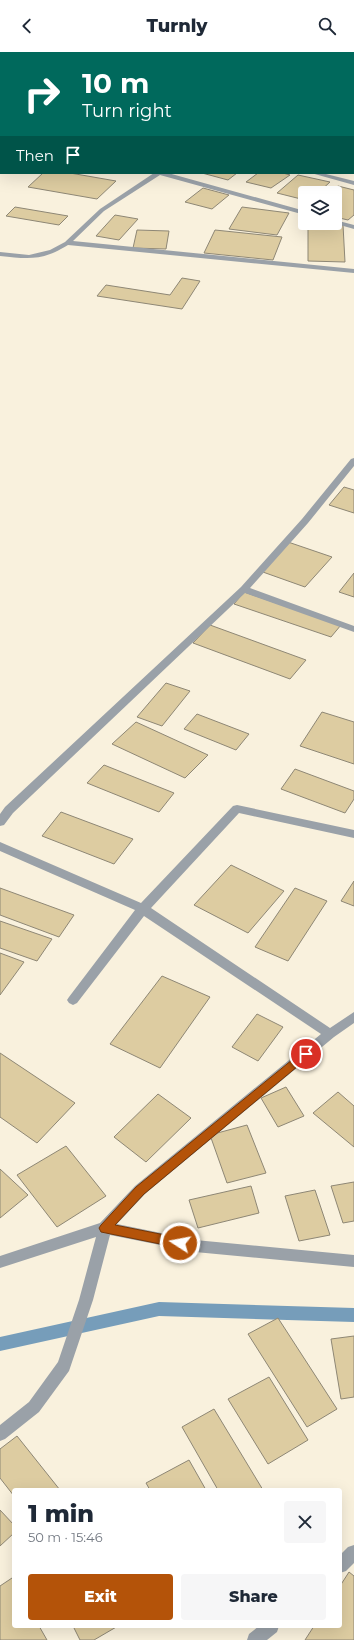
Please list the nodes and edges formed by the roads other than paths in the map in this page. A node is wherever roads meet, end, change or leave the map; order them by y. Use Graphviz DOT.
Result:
graph roads {
  1 [pos="156,174"];
  2 [pos="165,174"];
  3 [pos="318,174"];
  4 [pos="354,183"];
  5 [pos="298,211"];
  6 [pos="342,224"];
  7 [pos="354,227"];
  8 [pos="67,243"];
  9 [pos="0,254"];
  10 [pos="354,272"];
  11 [pos="352,467"];
  12 [pos="244,589"];
  13 [pos="354,629"];
  14 [pos="5,808"];
  15 [pos="0,822"];
  16 [pos="354,834"];
  17 [pos="0,846"];
  18 [pos="143,909"];
  19 [pos="73,1000"];
  20 [pos="354,1017"];
  21 [pos="330,1034"];
  22 [pos="105,1228"];
  23 [pos="354,1261"];
  24 [pos="0,1262"];
  25 [pos="0,1434"];
  26 [pos="354,1553"];
  27 [pos="342,1563"];
  28 [pos="269,1628"];
  29 [pos="256,1640"];
  1 -- 8 [label="street"];
  2 -- 5 [label="street"];
  3 -- 4 [label="street"];
  6 -- 7 [label="street"];
  8 -- 9 [label="street"];
  8 -- 10 [label="street"];
  11 -- 12 [label="street"];
  12 -- 13 [label="street"];
  12 -- 14 [label="street"];
  14 -- 15 [label="street"];
  16 -- 18 [label="street"];
  17 -- 18 [label="street"];
  18 -- 19 [label="street"];
  18 -- 21 [label="street"];
  20 -- 21 [label="street"];
  21 -- 22 [label="street"];
  22 -- 23 [label="street"];
  22 -- 24 [label="street"];
  22 -- 25 [label="street"];
  26 -- 27 [label="street"];
  28 -- 29 [label="street"];
}
